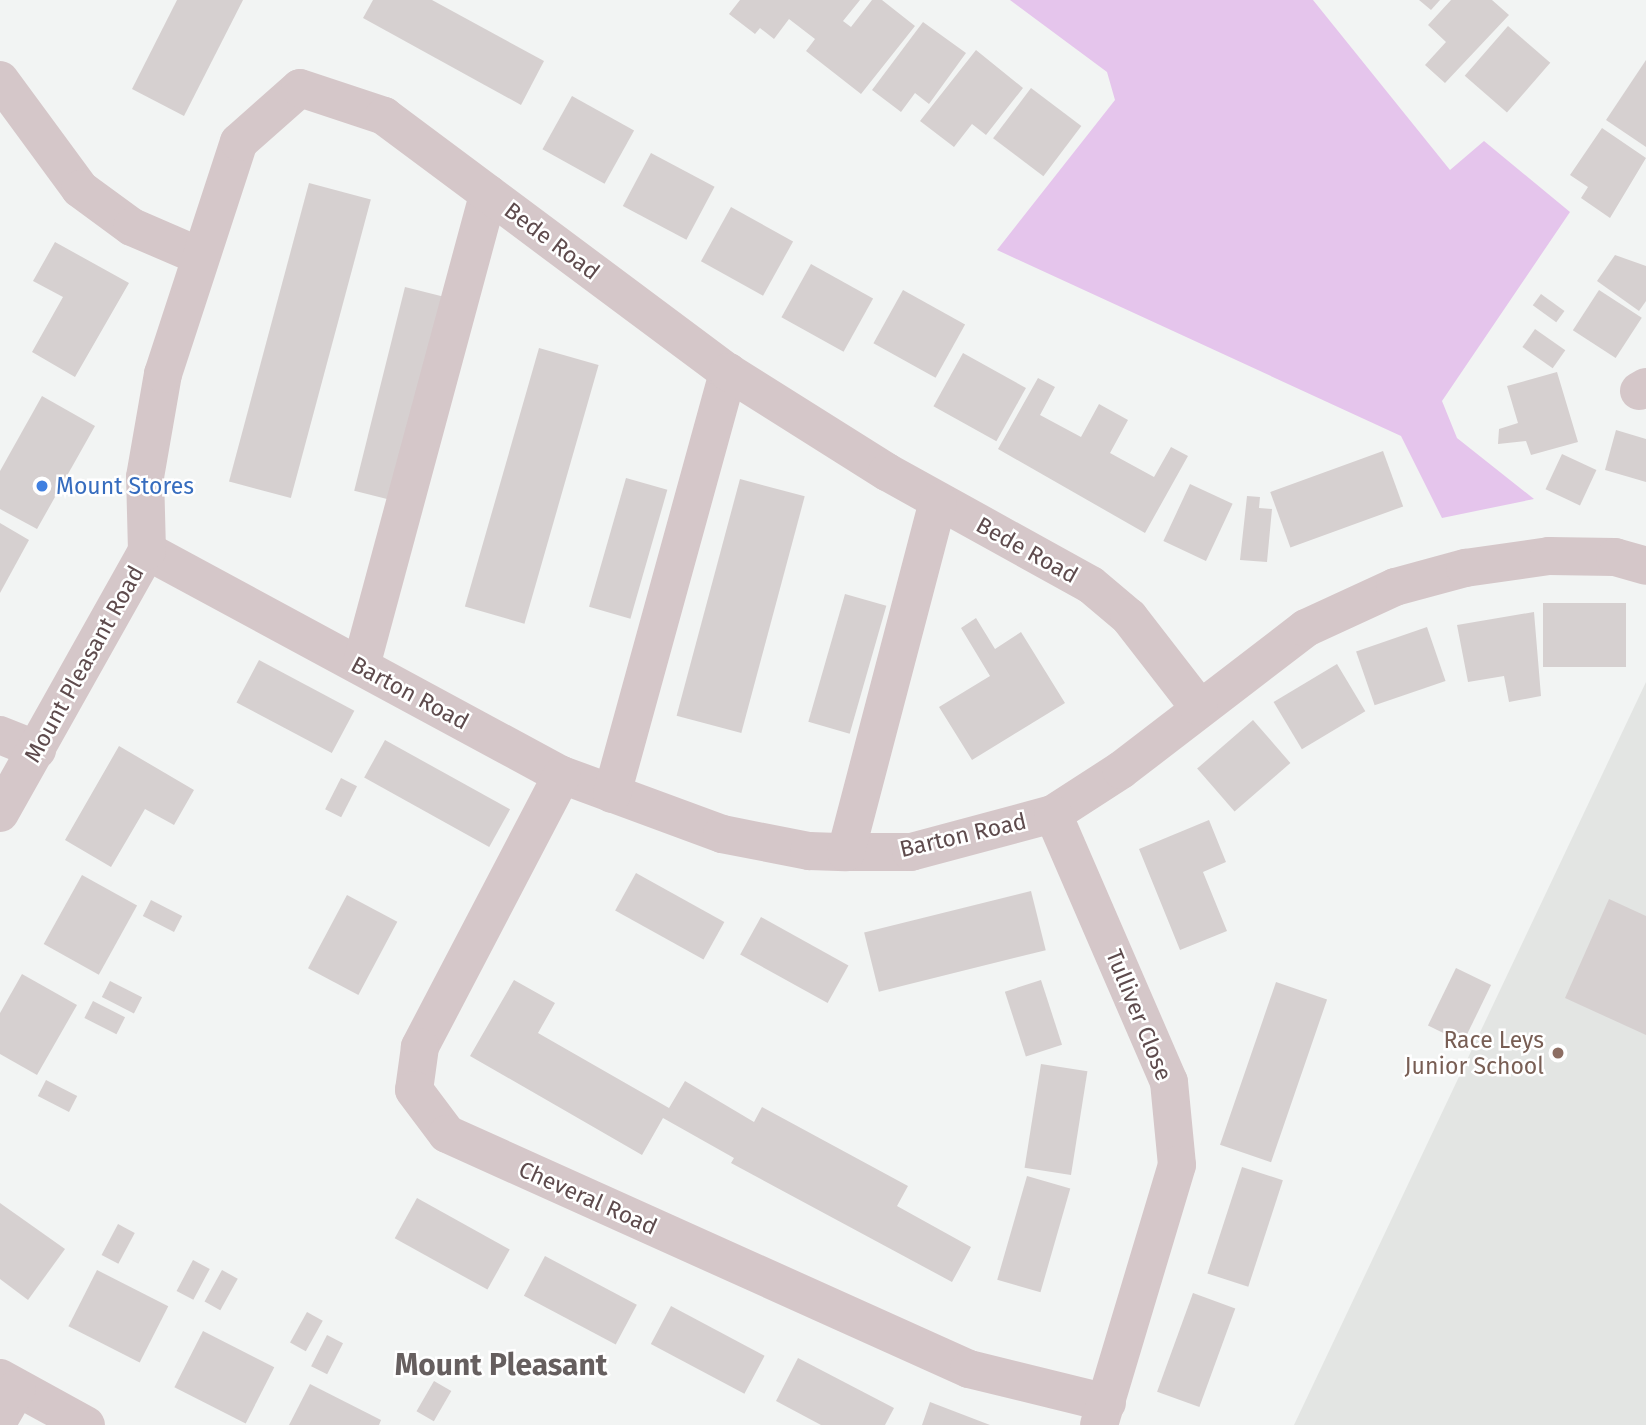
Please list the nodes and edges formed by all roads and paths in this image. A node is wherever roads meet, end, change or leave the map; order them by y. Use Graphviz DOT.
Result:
graph roads {
  1 [pos="0,80"];
  2 [pos="488,194"];
  3 [pos="197,255"];
  4 [pos="728,372"];
  5 [pos="938,502"];
  6 [pos="146,551"];
  7 [pos="1646,566"];
  8 [pos="361,666"];
  9 [pos="1198,706"];
  10 [pos="0,735"];
  11 [pos="37,750"];
  12 [pos="562,775"];
  13 [pos="612,794"];
  14 [pos="0,813"];
  15 [pos="1054,814"];
  16 [pos="846,852"];
  17 [pos="6,1395"];
  18 [pos="1103,1414"];
  19 [pos="86,1425"];
  1 -- 3 [label="street"];
  2 -- 3 [label="street, Bede Road"];
  2 -- 4 [label="street, Bede Road"];
  2 -- 8 [label="street"];
  3 -- 6 [label="street, Bede Road"];
  4 -- 5 [label="street, Bede Road"];
  4 -- 13 [label="street"];
  5 -- 9 [label="street, Bede Road"];
  5 -- 16 [label="street"];
  6 -- 8 [label="street, Barton Road"];
  6 -- 11 [label="street, Mount Pleasant Road"];
  7 -- 9 [label="street, Barton Road"];
  8 -- 12 [label="street, Barton Road"];
  9 -- 15 [label="street, Barton Road"];
  10 -- 11 [label="street"];
  11 -- 14 [label="street, Mount Pleasant Road"];
  12 -- 13 [label="street, Barton Road"];
  12 -- 18 [label="street, Cheveral Road"];
  13 -- 16 [label="street, Barton Road"];
  15 -- 16 [label="street, Barton Road"];
  15 -- 18 [label="street, Tulliver Close"];
  17 -- 19 [label="street"];
}
